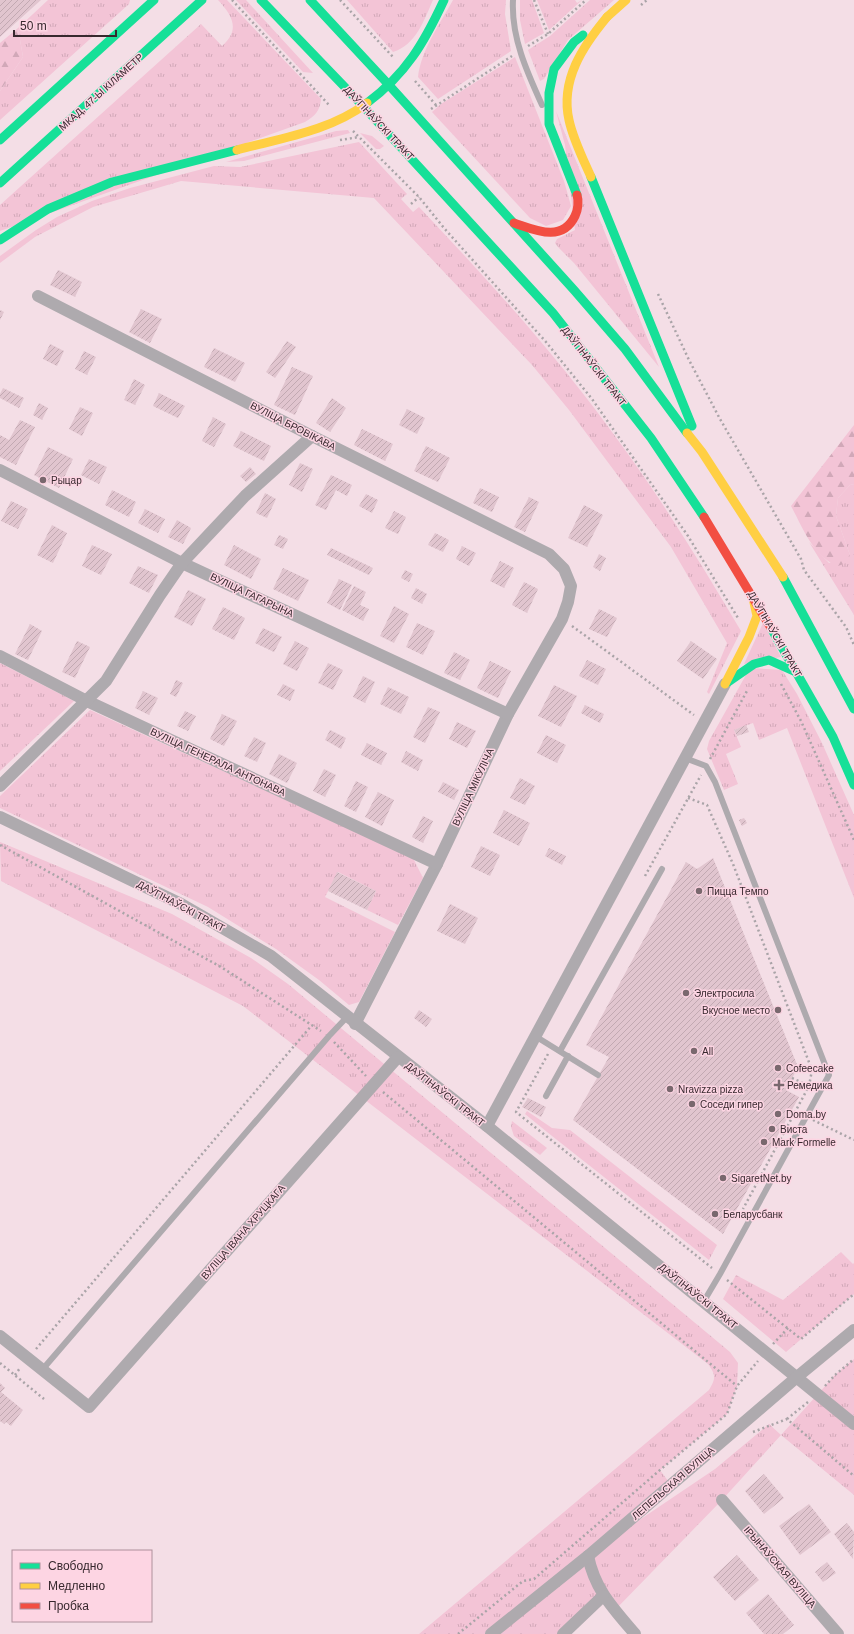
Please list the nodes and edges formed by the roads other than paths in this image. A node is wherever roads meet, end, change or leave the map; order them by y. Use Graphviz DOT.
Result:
graph roads {
  1 [pos="154,0"];
  2 [pos="202,0"];
  3 [pos="261,0"];
  4 [pos="310,0"];
  5 [pos="444,0"];
  6 [pos="512,0"];
  7 [pos="626,0"];
  8 [pos="606,17"];
  9 [pos="388,84"];
  10 [pos="363,106"];
  11 [pos="549,124"];
  12 [pos="0,140"];
  13 [pos="0,183"];
  14 [pos="513,222"];
  15 [pos="0,240"];
  16 [pos="38,296"];
  17 [pos="312,436"];
  18 [pos="702,452"];
  19 [pos="0,470"];
  20 [pos="550,554"];
  21 [pos="182,563"];
  22 [pos="750,591"];
  23 [pos="0,656"];
  24 [pos="798,673"];
  25 [pos="725,684"];
  26 [pos="87,701"];
  27 [pos="854,709"];
  28 [pos="508,714"];
  29 [pos="686,758"];
  30 [pos="854,785"];
  31 [pos="0,786"];
  32 [pos="0,817"];
  33 [pos="437,864"];
  34 [pos="662,869"];
  35 [pos="351,1020"];
  36 [pos="535,1036"];
  37 [pos="560,1051"];
  38 [pos="568,1056"];
  39 [pos="398,1057"];
  40 [pos="598,1075"];
  41 [pos="546,1096"];
  42 [pos="486,1126"];
  43 [pos="704,1301"];
  44 [pos="854,1330"];
  45 [pos="0,1336"];
  46 [pos="42,1370"];
  47 [pos="797,1377"];
  48 [pos="854,1424"];
  49 [pos="722,1500"];
  50 [pos="588,1556"];
  51 [pos="603,1596"];
  52 [pos="491,1634"];
  53 [pos="563,1634"];
  54 [pos="635,1634"];
  55 [pos="838,1634"];
  1 -- 12 [label="main road"];
  2 -- 13 [label="main road, МКАД, 47-Ы КІЛАМЕТР"];
  3 -- 10 [label="main road, ДАЎГІНАЎСКІ ТРАКТ"];
  4 -- 9 [label="main road"];
  5 -- 9 [label="main road"];
  6 -- 11 [label="lane"];
  7 -- 8 [label="main road"];
  8 -- 11 [label="main road"];
  8 -- 18 [label="main road"];
  9 -- 10 [label="main road"];
  9 -- 14 [label="main road"];
  10 -- 15 [label="main road"];
  10 -- 22 [label="main road, ДАЎГІНАЎСКІ ТРАКТ"];
  11 -- 14 [label="main road"];
  14 -- 18 [label="main road"];
  16 -- 17 [label="street, ВУЛІЦА БРОВІКАВА"];
  17 -- 20 [label="street, ВУЛІЦА БРОВІКАВА"];
  17 -- 21 [label="street"];
  18 -- 27 [label="main road"];
  19 -- 21 [label="street, ВУЛІЦА ГАГАРЫНА"];
  20 -- 28 [label="street, ВУЛІЦА МІКУЛІЧА"];
  21 -- 26 [label="street"];
  21 -- 28 [label="street, ВУЛІЦА ГАГАРЫНА"];
  22 -- 24 [label="main road, ДАЎГІНАЎСКІ ТРАКТ"];
  22 -- 25 [label="main road"];
  23 -- 26 [label="street, ВУЛІЦА ГЕНЕРАЛА АНТОНАВА"];
  24 -- 25 [label="main road"];
  24 -- 30 [label="main road, ДАЎГІНАЎСКІ ТРАКТ"];
  25 -- 29 [label="street"];
  26 -- 31 [label="street"];
  26 -- 33 [label="street, ВУЛІЦА ГЕНЕРАЛА АНТОНАВА"];
  28 -- 33 [label="street, ВУЛІЦА МІКУЛІЧА"];
  29 -- 36 [label="street"];
  29 -- 43 [label="lane"];
  32 -- 35 [label="street, ДАЎГІНАЎСКІ ТРАКТ"];
  33 -- 35 [label="street, ВУЛІЦА МІКУЛІЧА"];
  34 -- 37 [label="lane"];
  35 -- 39 [label="street, ДАЎГІНАЎСКІ ТРАКТ"];
  35 -- 46 [label="lane"];
  36 -- 37 [label="lane"];
  36 -- 42 [label="street"];
  37 -- 38 [label="lane"];
  38 -- 40 [label="lane"];
  38 -- 41 [label="lane"];
  39 -- 42 [label="street, ДАЎГІНАЎСКІ ТРАКТ"];
  39 -- 46 [label="street, ВУЛІЦА ІВАНА ХРУЦКАГА"];
  42 -- 43 [label="street, ДАЎГІНАЎСКІ ТРАКТ"];
  43 -- 47 [label="street, ДАЎГІНАЎСКІ ТРАКТ"];
  44 -- 47 [label="street, ЛЕПЕЛЬСКАЯ ВУЛІЦА"];
  45 -- 46 [label="street"];
  47 -- 48 [label="street, ДАЎГІНАЎСКІ ТРАКТ"];
  47 -- 50 [label="street, ЛЕПЕЛЬСКАЯ ВУЛІЦА"];
  49 -- 55 [label="street, ІРЫНАЎСКАЯ ВУЛІЦА"];
  50 -- 51 [label="street"];
  50 -- 52 [label="street, ЛЕПЕЛЬСКАЯ ВУЛІЦА"];
  51 -- 53 [label="street"];
  51 -- 54 [label="street"];
}
